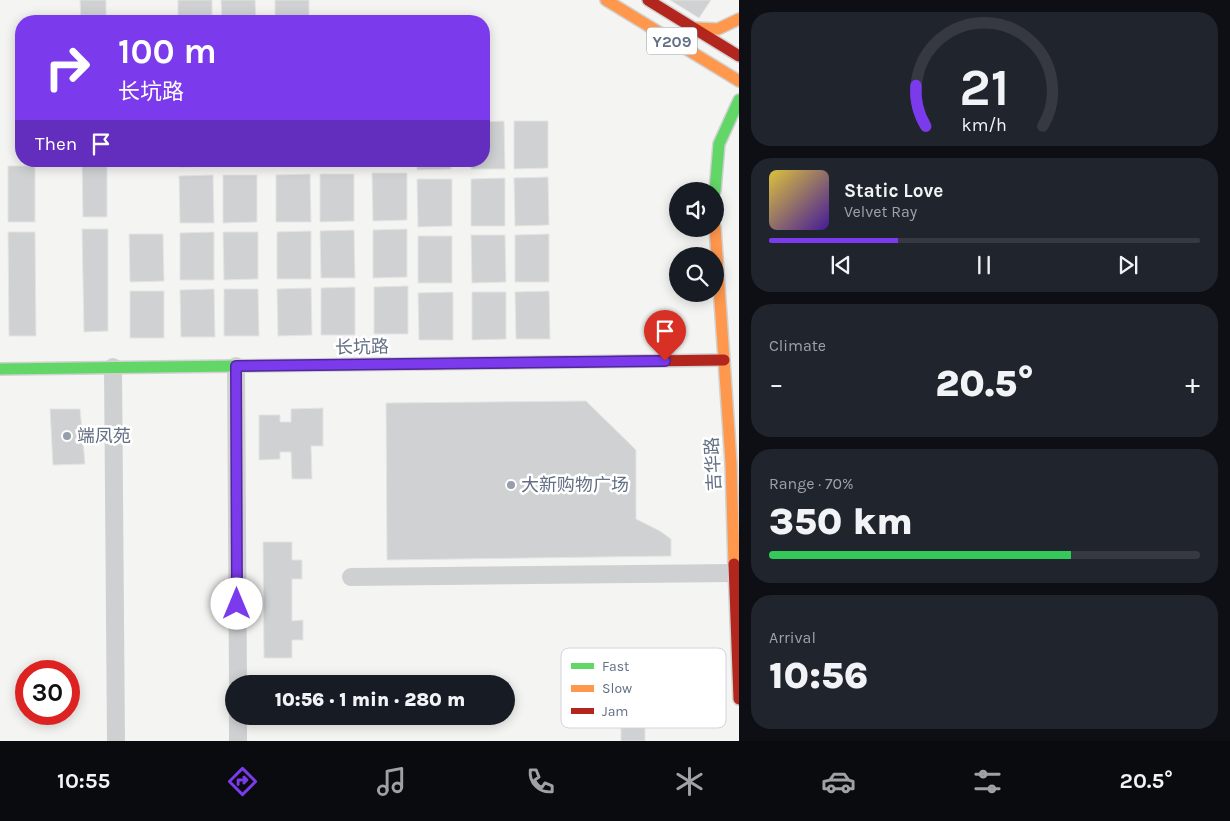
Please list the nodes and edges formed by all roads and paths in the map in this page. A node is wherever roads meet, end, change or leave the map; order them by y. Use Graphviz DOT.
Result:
graph roads {
  1 [pos="606,0"];
  2 [pos="648,0"];
  3 [pos="739,19"];
  4 [pos="694,28"];
  5 [pos="739,56"];
  6 [pos="739,81"];
  7 [pos="739,100"];
  8 [pos="716,182"];
  9 [pos="716,237"];
  10 [pos="724,360"];
  11 [pos="236,366"];
  12 [pos="113,367"];
  13 [pos="0,369"];
  14 [pos="736,573"];
  15 [pos="351,577"];
  16 [pos="238,675"];
  17 [pos="739,699"];
  18 [pos="238,725"];
  19 [pos="116,741"];
  20 [pos="238,741"];
  1 -- 6 [label="main road, Y209"];
  2 -- 4 [label="main road, Y209"];
  3 -- 4 [label="main road"];
  4 -- 5 [label="main road, Y209"];
  7 -- 8 [label="main road"];
  9 -- 10 [label="main road, 吉华路"];
  10 -- 11 [label="main road, 长坑路"];
  10 -- 14 [label="main road, 吉华路"];
  11 -- 12 [label="main road, 长坑路"];
  11 -- 16 [label="street"];
  12 -- 13 [label="main road, 长坑路"];
  12 -- 19 [label="street"];
  14 -- 15 [label="street"];
  14 -- 17 [label="main road, 吉华路"];
  18 -- 20 [label="street"];
}
